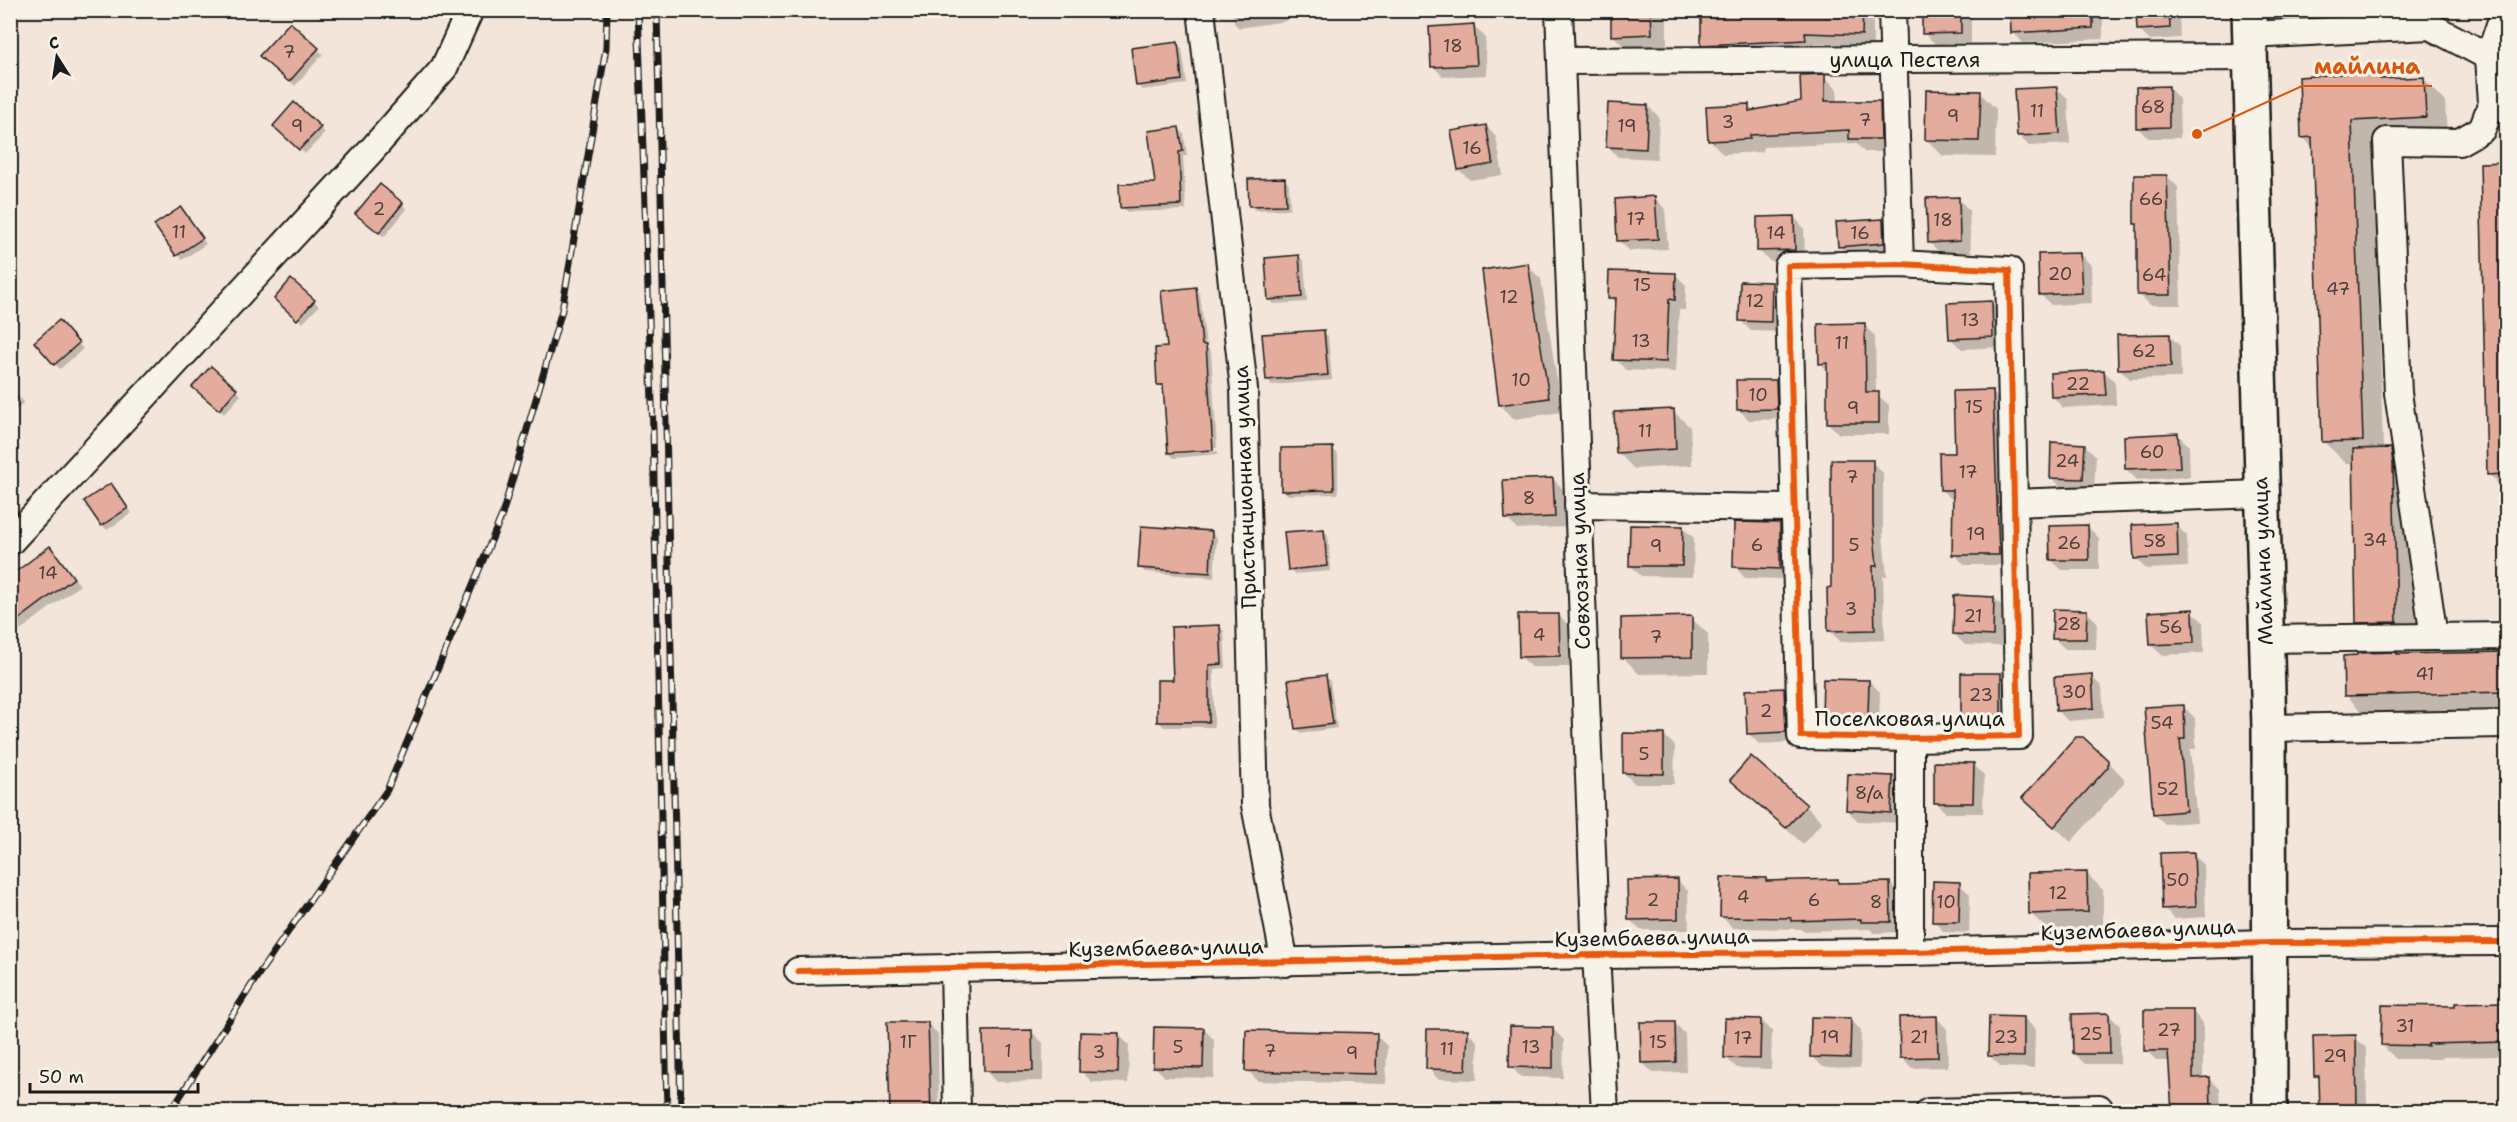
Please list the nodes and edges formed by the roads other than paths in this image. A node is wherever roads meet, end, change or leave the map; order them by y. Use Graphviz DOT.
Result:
graph roads {
  1 [pos="470,10"];
  2 [pos="1201,10"];
  3 [pos="1559,10"];
  4 [pos="1892,10"];
  5 [pos="2505,11"];
  6 [pos="2427,18"];
  7 [pos="2249,34"];
  8 [pos="2498,57"];
  9 [pos="1561,60"];
  10 [pos="1893,60"];
  11 [pos="1900,264"];
  12 [pos="2260,494"];
  13 [pos="2014,503"];
  14 [pos="1578,505"];
  15 [pos="1793,508"];
  16 [pos="10,542"];
  17 [pos="2506,636"];
  18 [pos="2434,637"];
  19 [pos="2266,639"];
  20 [pos="2506,724"];
  21 [pos="2269,728"];
  22 [pos="1910,738"];
  23 [pos="2506,942"];
  24 [pos="2270,943"];
  25 [pos="1910,952"];
  26 [pos="1596,955"];
  27 [pos="1285,963"];
  28 [pos="954,967"];
  29 [pos="798,971"];
  30 [pos="957,1112"];
  31 [pos="1605,1112"];
  32 [pos="1929,1112"];
  33 [pos="2099,1112"];
  34 [pos="2270,1112"];
  1 -- 16 [label="street"];
  2 -- 27 [label="street, Пристанционная улица"];
  3 -- 9 [label="street, Совхозная улица"];
  4 -- 10 [label="street"];
  5 -- 8 [label="street"];
  6 -- 7 [label="street, улица Пестеля"];
  6 -- 8 [label="street"];
  7 -- 10 [label="street, улица Пестеля"];
  7 -- 12 [label="main road, Майлина улица"];
  8 -- 18 [label="street"];
  9 -- 10 [label="street, улица Пестеля"];
  9 -- 14 [label="street, Совхозная улица"];
  10 -- 11 [label="street"];
  11 -- 13 [label="street, Поселковая улица"];
  11 -- 15 [label="street, Поселковая улица"];
  12 -- 13 [label="street"];
  12 -- 19 [label="main road, Майлина улица"];
  13 -- 22 [label="street, Поселковая улица"];
  14 -- 15 [label="street"];
  14 -- 26 [label="street, Совхозная улица"];
  15 -- 22 [label="street, Поселковая улица"];
  17 -- 18 [label="street"];
  18 -- 19 [label="street"];
  19 -- 21 [label="main road, Майлина улица"];
  20 -- 21 [label="street"];
  21 -- 24 [label="main road, Майлина улица"];
  22 -- 25 [label="street"];
  23 -- 24 [label="street, Кузембаева улица"];
  24 -- 25 [label="street, Кузембаева улица"];
  24 -- 34 [label="main road, Майлина улица"];
  25 -- 26 [label="street, Кузембаева улица"];
  26 -- 27 [label="street, Кузембаева улица"];
  26 -- 31 [label="street, Совхозная улица"];
  27 -- 28 [label="street, Кузембаева улица"];
  28 -- 29 [label="street, Кузембаева улица"];
  28 -- 30 [label="street"];
  32 -- 33 [label="street"];
}
